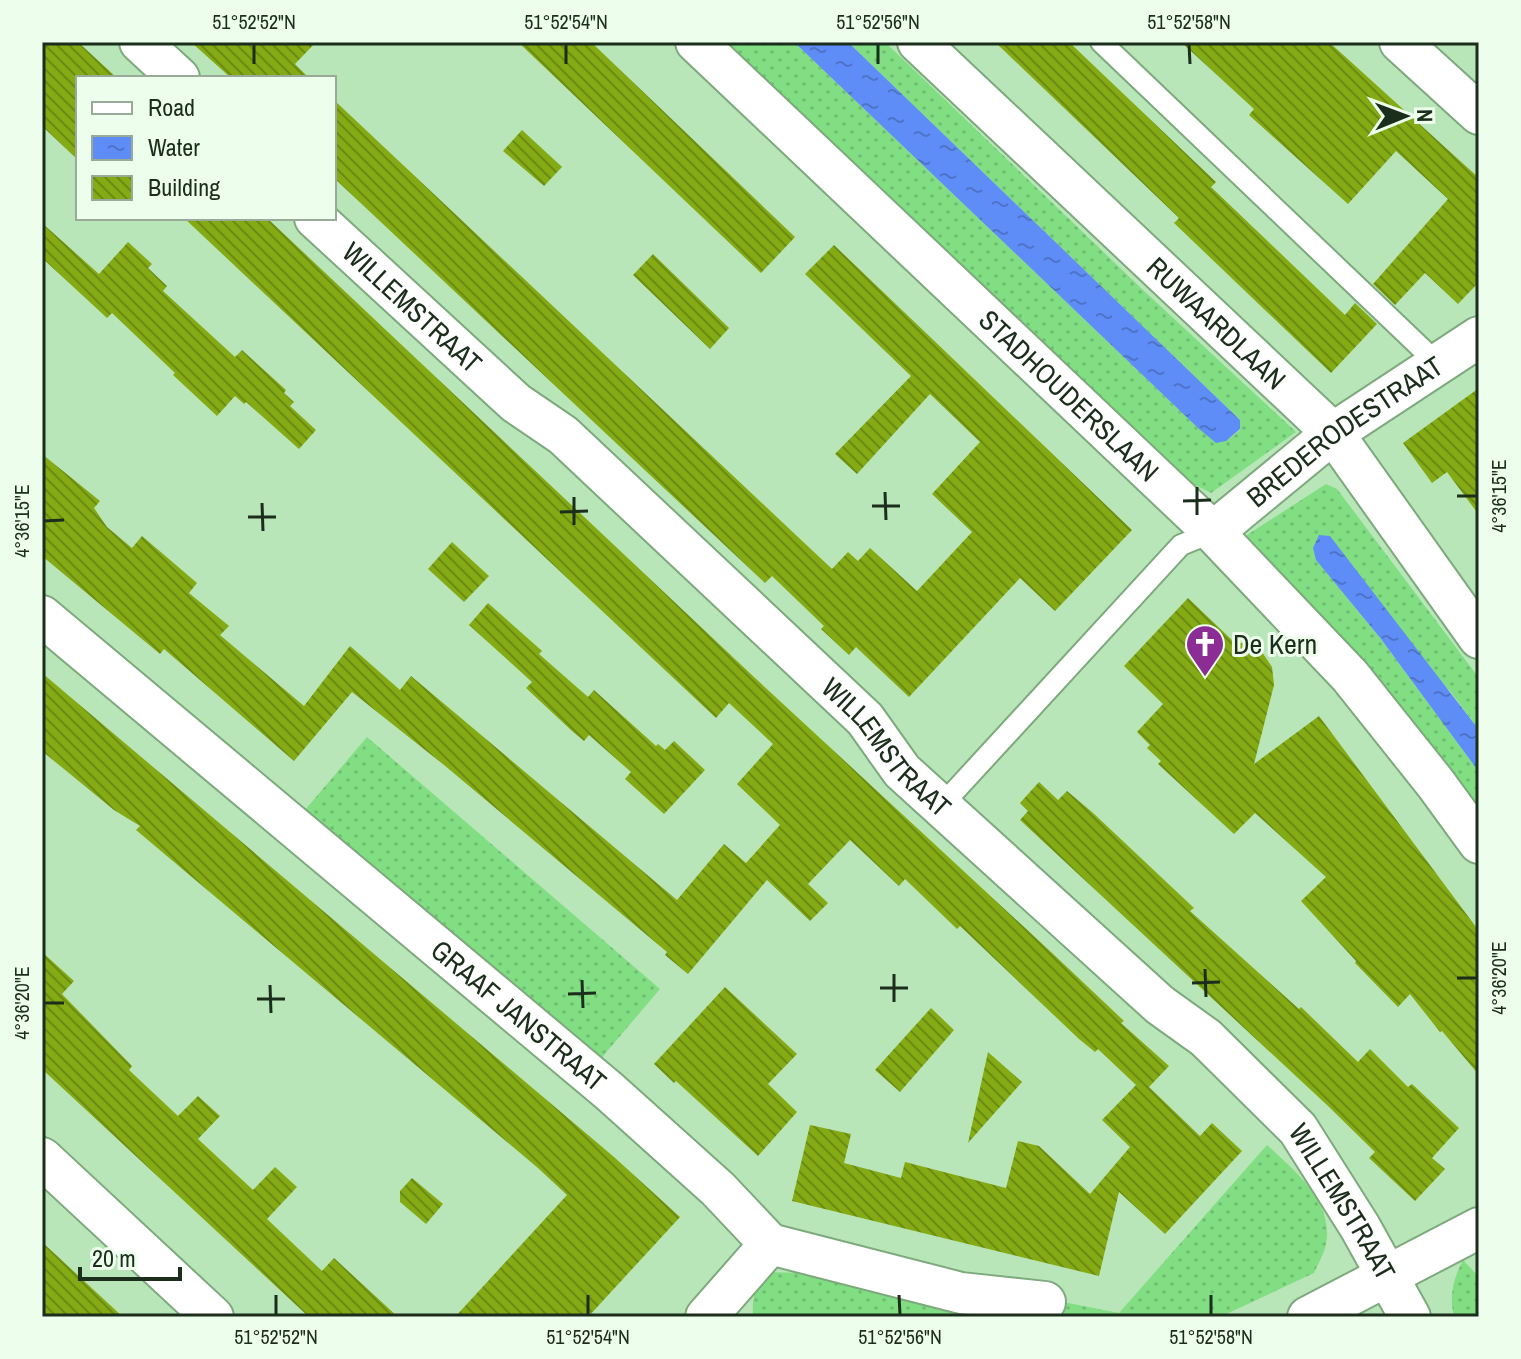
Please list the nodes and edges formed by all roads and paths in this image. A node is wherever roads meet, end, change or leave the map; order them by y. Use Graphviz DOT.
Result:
graph roads {
  1 [pos="140,42"];
  2 [pos="696,42"];
  3 [pos="918,42"];
  4 [pos="1101,42"];
  5 [pos="1400,42"];
  6 [pos="177,76"];
  7 [pos="1479,114"];
  8 [pos="317,220"];
  9 [pos="1479,337"];
  10 [pos="1439,365"];
  11 [pos="1333,433"];
  12 [pos="1213,532"];
  13 [pos="42,616"];
  14 [pos="1479,638"];
  15 [pos="941,806"];
  16 [pos="1479,843"];
  17 [pos="42,1158"];
  18 [pos="1479,1228"];
  19 [pos="770,1244"];
  20 [pos="1386,1275"];
  21 [pos="1045,1302"];
  22 [pos="213,1317"];
  23 [pos="706,1317"];
  24 [pos="1308,1317"];
  25 [pos="1410,1317"];
  1 -- 6 [label="street"];
  2 -- 12 [label="street, STADHOUDERSLAAN"];
  3 -- 11 [label="street, RUWAARDLAAN"];
  4 -- 10 [label="lane"];
  5 -- 7 [label="street"];
  8 -- 15 [label="street, WILLEMSTRAAT"];
  9 -- 10 [label="street, BREDERODESTRAAT"];
  10 -- 11 [label="street, BREDERODESTRAAT"];
  11 -- 12 [label="street, BREDERODESTRAAT"];
  11 -- 14 [label="street, RUWAARDLAAN"];
  12 -- 15 [label="lane"];
  12 -- 16 [label="street, STADHOUDERSLAAN"];
  13 -- 19 [label="street, GRAAF JANSTRAAT"];
  15 -- 20 [label="street, WILLEMSTRAAT"];
  17 -- 22 [label="street"];
  18 -- 20 [label="street"];
  19 -- 21 [label="street"];
  19 -- 23 [label="street"];
  20 -- 24 [label="street"];
  20 -- 25 [label="street, WILLEMSTRAAT"];
}
